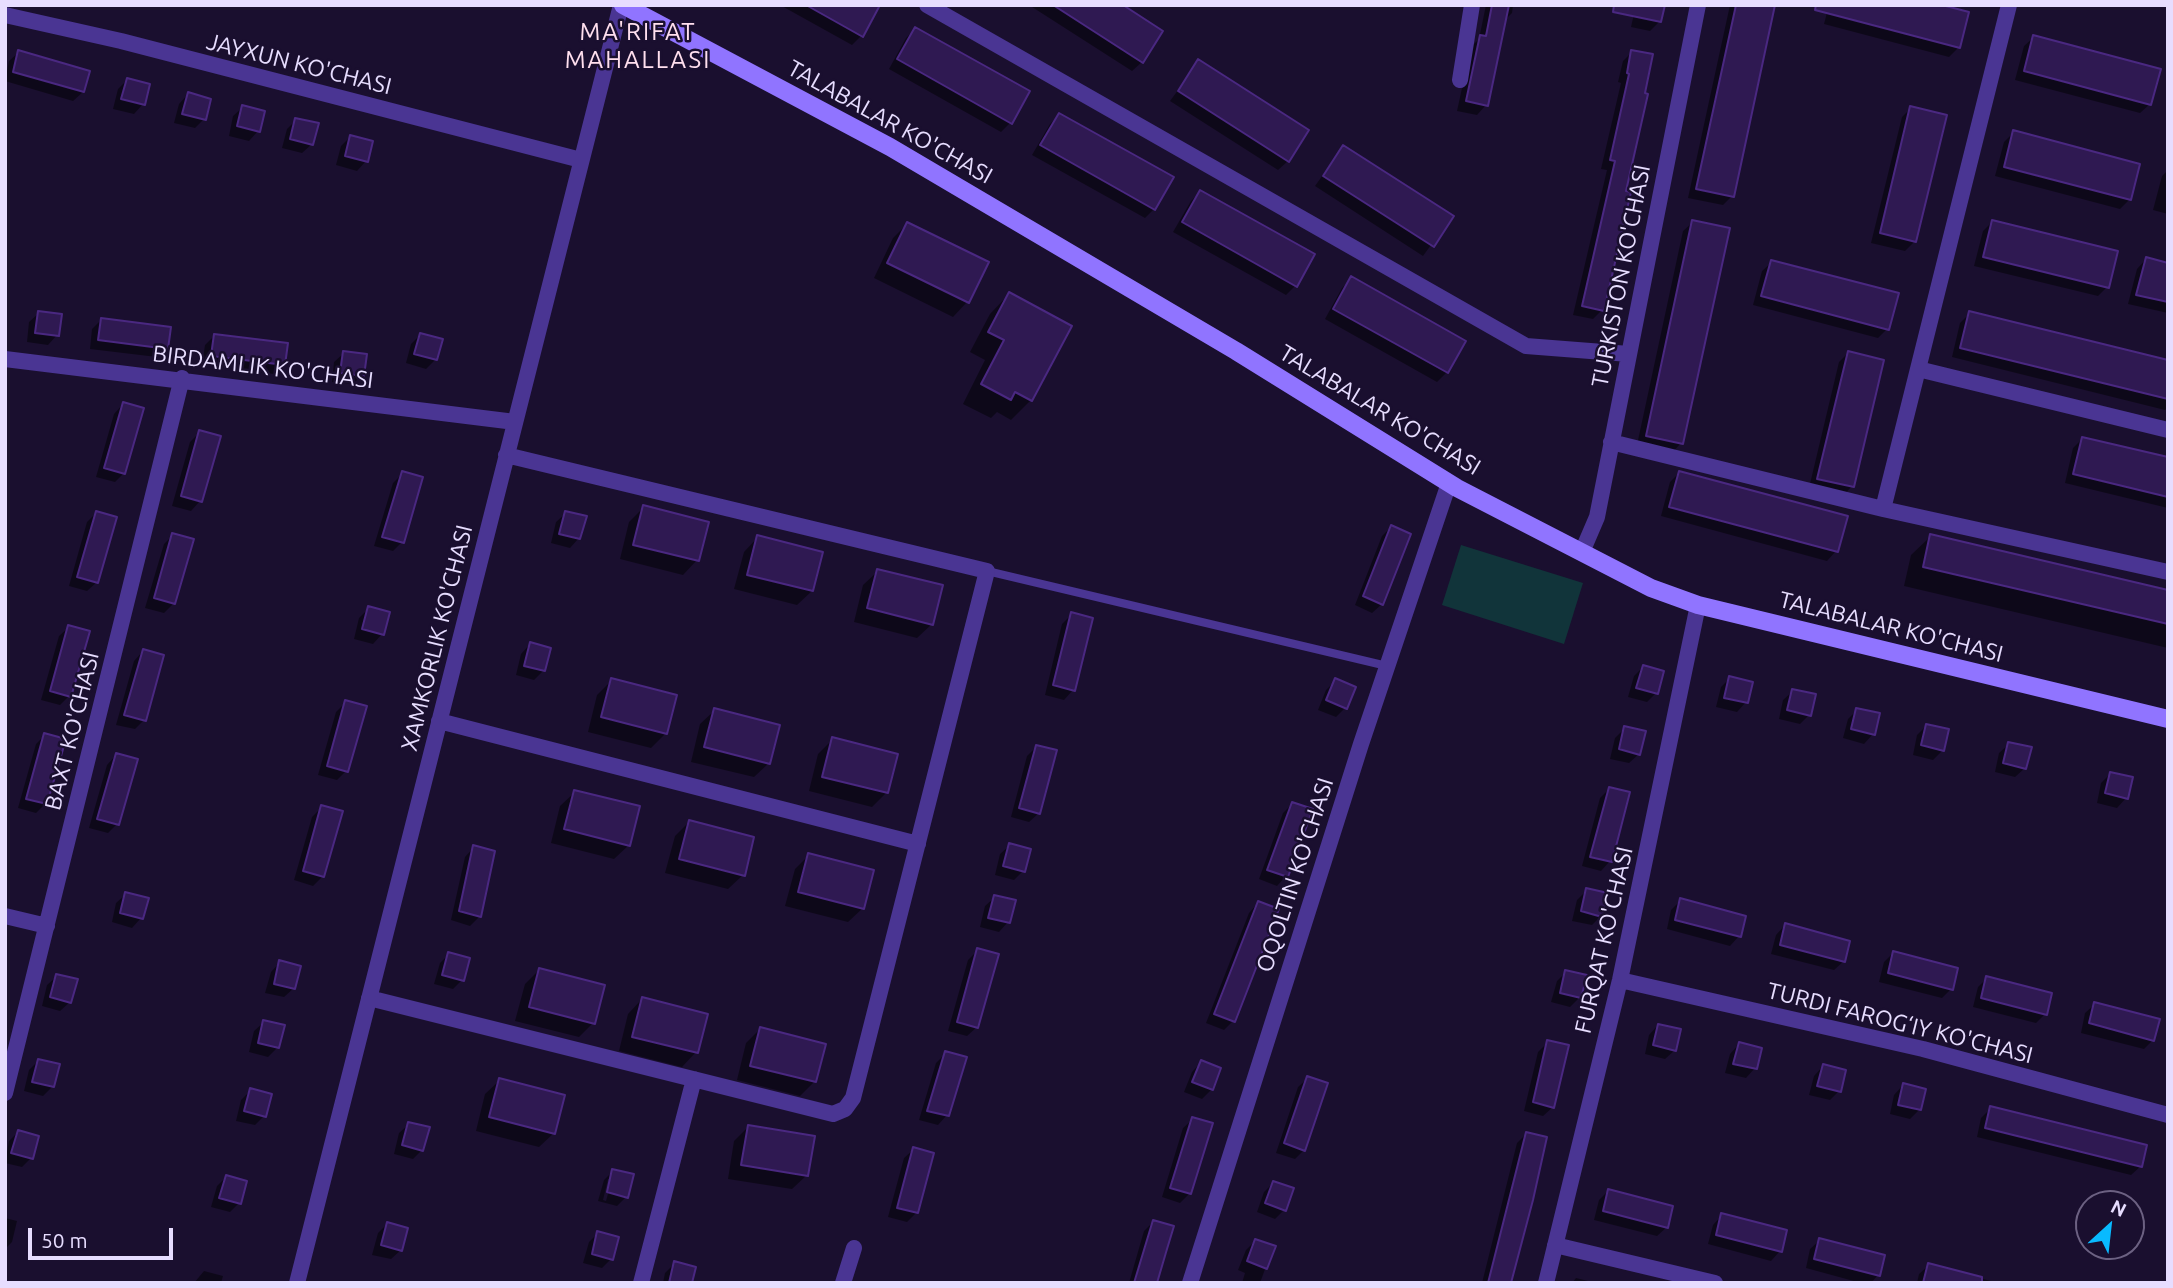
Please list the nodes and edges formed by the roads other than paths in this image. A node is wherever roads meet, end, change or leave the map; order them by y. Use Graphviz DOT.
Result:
graph roads {
  1 [pos="622,5"];
  2 [pos="927,5"];
  3 [pos="1472,5"];
  4 [pos="1698,5"];
  5 [pos="2009,5"];
  6 [pos="5,15"];
  7 [pos="1460,80"];
  8 [pos="581,160"];
  9 [pos="1629,354"];
  10 [pos="5,359"];
  11 [pos="1918,369"];
  12 [pos="182,379"];
  13 [pos="514,422"];
  14 [pos="2168,430"];
  15 [pos="1612,442"];
  16 [pos="506,455"];
  17 [pos="1448,482"];
  18 [pos="1883,509"];
  19 [pos="1582,552"];
  20 [pos="987,571"];
  21 [pos="2168,572"];
  22 [pos="1698,605"];
  23 [pos="1387,666"];
  24 [pos="2168,719"];
  25 [pos="439,721"];
  26 [pos="918,844"];
  27 [pos="5,916"];
  28 [pos="47,926"];
  29 [pos="1620,980"];
  30 [pos="369,998"];
  31 [pos="694,1079"];
  32 [pos="5,1093"];
  33 [pos="2168,1115"];
  34 [pos="1555,1245"];
  35 [pos="854,1248"];
  36 [pos="298,1283"];
  37 [pos="640,1283"];
  38 [pos="843,1283"];
  39 [pos="1190,1283"];
  40 [pos="1546,1283"];
  41 [pos="1715,1283"];
  1 -- 8 [label="street, XAMKORLIK KO'CHASI"];
  1 -- 17 [label="street, TALABALAR KO'CHASI"];
  2 -- 9 [label="street"];
  3 -- 7 [label="street"];
  4 -- 9 [label="street, TURKISTON KO'CHASI"];
  5 -- 11 [label="street"];
  6 -- 8 [label="street, JAYXUN KO'CHASI"];
  8 -- 13 [label="street, XAMKORLIK KO'CHASI"];
  9 -- 15 [label="street, TURKISTON KO'CHASI"];
  10 -- 12 [label="street, BIRDAMLIK KO'CHASI"];
  11 -- 14 [label="street"];
  11 -- 18 [label="street"];
  12 -- 13 [label="street, BIRDAMLIK KO'CHASI"];
  12 -- 28 [label="street, BAXT KO'CHASI"];
  13 -- 16 [label="street, XAMKORLIK KO'CHASI"];
  15 -- 18 [label="street"];
  15 -- 19 [label="street, TURKISTON KO'CHASI"];
  16 -- 20 [label="street"];
  16 -- 25 [label="street, XAMKORLIK KO'CHASI"];
  17 -- 19 [label="street, TALABALAR KO'CHASI"];
  17 -- 23 [label="street, OQOLTIN KO'CHASI"];
  18 -- 21 [label="street"];
  19 -- 22 [label="street, TALABALAR KO'CHASI"];
  20 -- 23 [label="lane"];
  20 -- 26 [label="street"];
  22 -- 24 [label="street, TALABALAR KO'CHASI"];
  22 -- 29 [label="street, FURQAT KO'CHASI"];
  23 -- 39 [label="street, OQOLTIN KO'CHASI"];
  25 -- 26 [label="street"];
  25 -- 30 [label="street, XAMKORLIK KO'CHASI"];
  26 -- 31 [label="street"];
  27 -- 28 [label="street"];
  28 -- 32 [label="street, BAXT KO'CHASI"];
  29 -- 33 [label="street, TURDI FAROG‘IY KO'CHASI"];
  29 -- 34 [label="street, FURQAT KO'CHASI"];
  30 -- 31 [label="street"];
  30 -- 36 [label="street, XAMKORLIK KO'CHASI"];
  31 -- 37 [label="street"];
  34 -- 40 [label="street, FURQAT KO'CHASI"];
  34 -- 41 [label="street"];
  35 -- 38 [label="street"];
}
